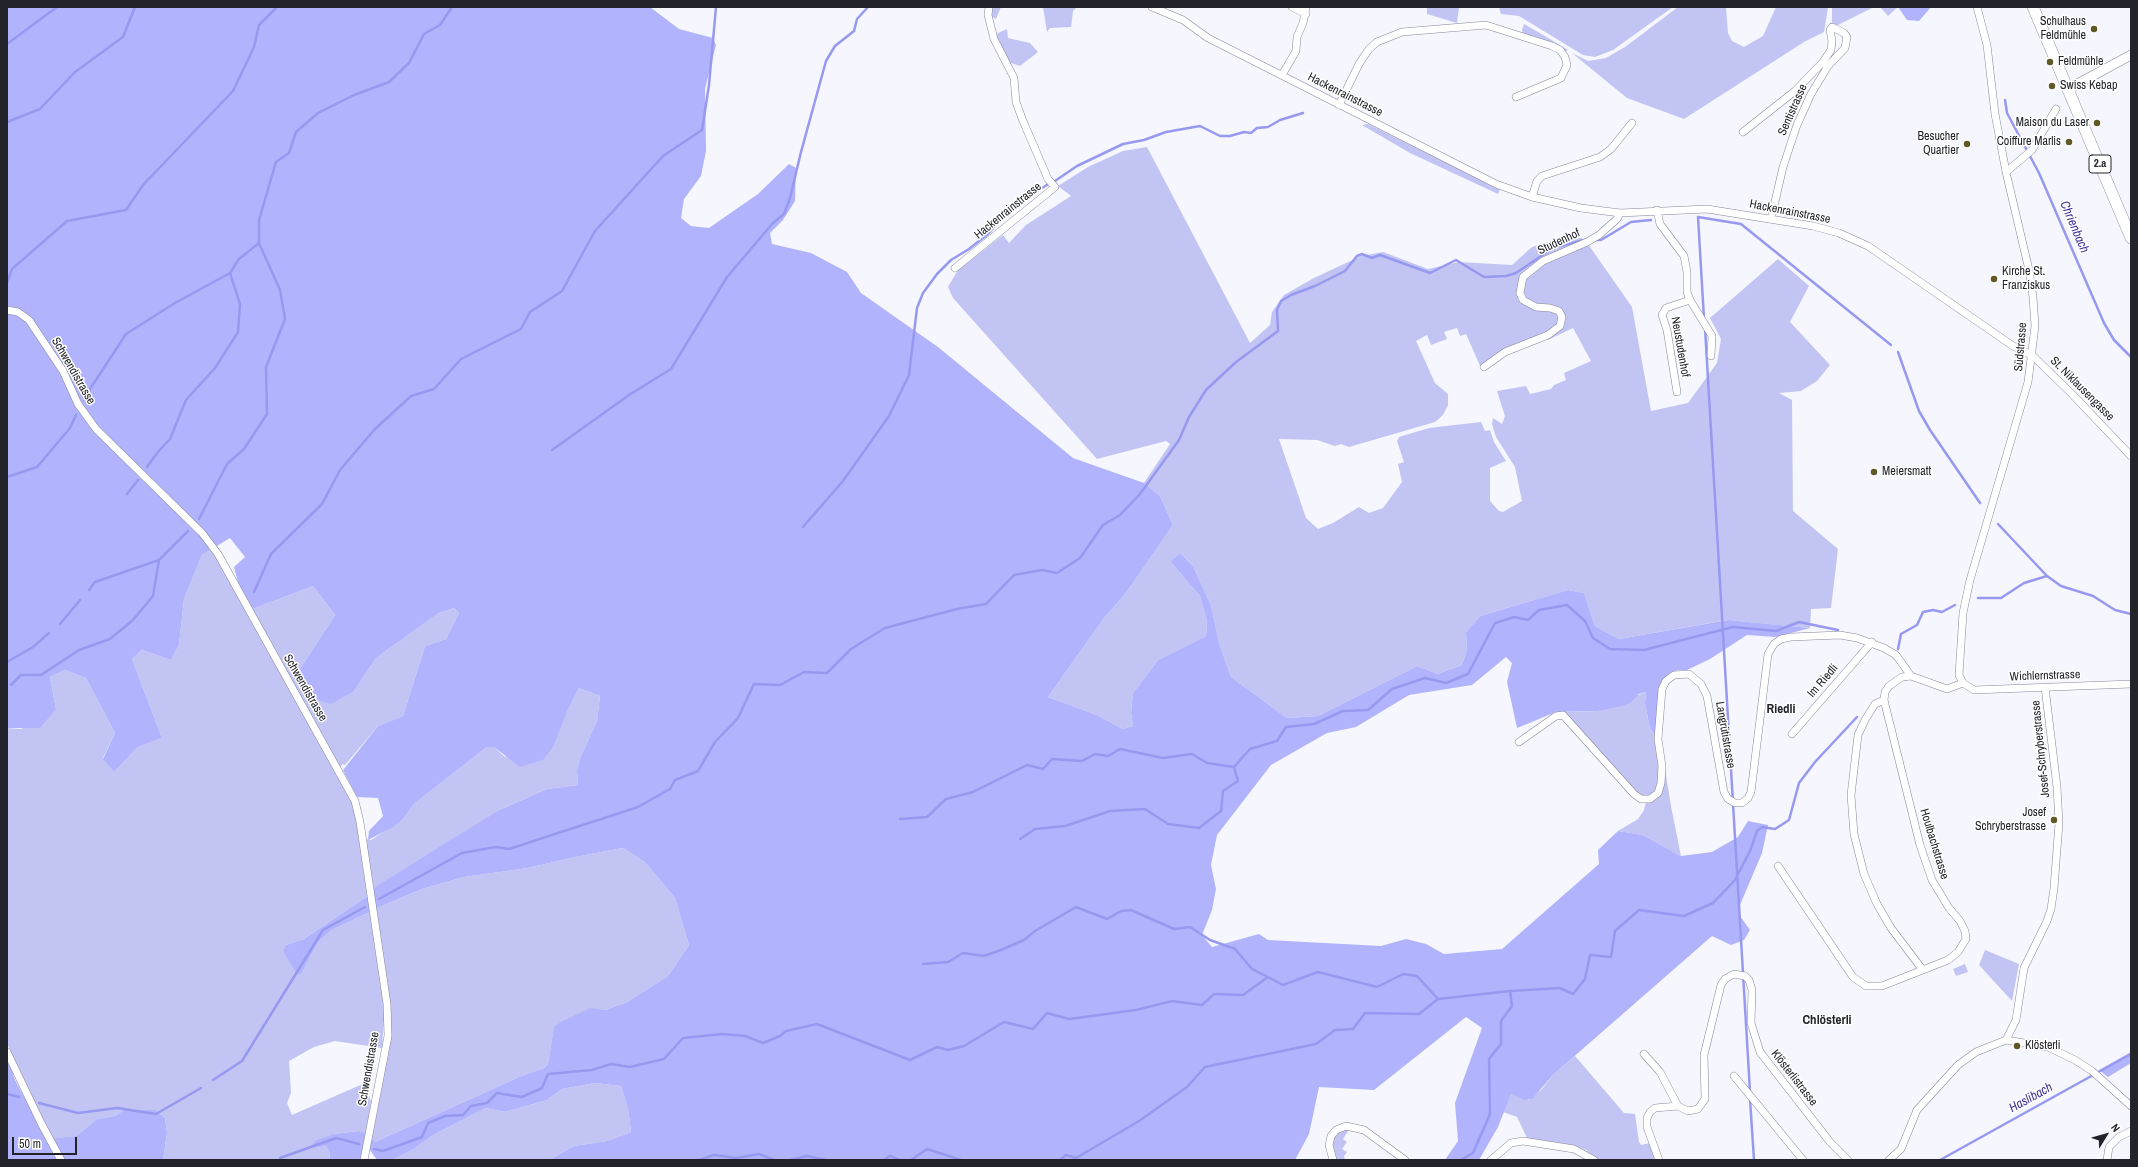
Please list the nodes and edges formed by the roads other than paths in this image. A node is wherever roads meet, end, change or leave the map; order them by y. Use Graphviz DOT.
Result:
graph roads {
  1 [pos="989,7"];
  2 [pos="1152,7"];
  3 [pos="1292,7"];
  4 [pos="1977,7"];
  5 [pos="2033,7"];
  6 [pos="1306,10"];
  7 [pos="2131,55"];
  8 [pos="1282,75"];
  9 [pos="2068,89"];
  10 [pos="1516,97"];
  11 [pos="1339,105"];
  12 [pos="2056,109"];
  13 [pos="1632,123"];
  14 [pos="1743,132"];
  15 [pos="2006,172"];
  16 [pos="1532,197"];
  17 [pos="1657,210"];
  18 [pos="1620,213"];
  19 [pos="1771,219"];
  20 [pos="2131,238"];
  21 [pos="955,268"];
  22 [pos="1690,300"];
  23 [pos="7,310"];
  24 [pos="1711,356"];
  25 [pos="2033,356"];
  26 [pos="1484,367"];
  27 [pos="1676,392"];
  28 [pos="2131,456"];
  29 [pos="1872,642"];
  30 [pos="1911,676"];
  31 [pos="1963,683"];
  32 [pos="2131,684"];
  33 [pos="2045,687"];
  34 [pos="1884,700"];
  35 [pos="1792,734"];
  36 [pos="1519,742"];
  37 [pos="1778,866"];
  38 [pos="1922,969"];
  39 [pos="2006,1040"];
  40 [pos="7,1052"];
  41 [pos="1644,1054"];
  42 [pos="1734,1076"];
  43 [pos="1678,1106"];
  44 [pos="2131,1106"];
  45 [pos="2131,1130"];
  46 [pos="61,1160"];
  47 [pos="364,1160"];
  48 [pos="1333,1160"];
  49 [pos="1405,1160"];
  50 [pos="1492,1160"];
  51 [pos="1594,1160"];
  52 [pos="1659,1160"];
  53 [pos="1804,1160"];
  54 [pos="1848,1160"];
  55 [pos="1889,1160"];
  56 [pos="2107,1160"];
  1 -- 21 [label="street, Hackenrainstrasse"];
  2 -- 8 [label="street, Hackenrainstrasse"];
  3 -- 6 [label="street"];
  4 -- 15 [label="street, Südstrasse"];
  5 -- 9 [label="main road, 2.a"];
  6 -- 8 [label="street"];
  7 -- 9 [label="street"];
  8 -- 11 [label="street, Hackenrainstrasse"];
  9 -- 20 [label="main road, 2.a"];
  10 -- 11 [label="street"];
  11 -- 16 [label="street, Hackenrainstrasse"];
  12 -- 15 [label="street"];
  13 -- 16 [label="street"];
  14 -- 19 [label="street, Sentistrasse"];
  15 -- 25 [label="street, Südstrasse"];
  16 -- 18 [label="street, Hackenrainstrasse"];
  17 -- 18 [label="street, Hackenrainstrasse"];
  17 -- 19 [label="street, Hackenrainstrasse"];
  17 -- 22 [label="street, Neustudenhof"];
  18 -- 26 [label="street, Studenhof"];
  19 -- 25 [label="street, Hackenrainstrasse"];
  22 -- 24 [label="street, Neustudenhof"];
  22 -- 27 [label="street, Neustudenhof"];
  23 -- 47 [label="street, Schwendistrasse"];
  25 -- 28 [label="street, St. Niklausengasse"];
  25 -- 31 [label="street, Südstrasse"];
  29 -- 30 [label="street, Langrütistrasse"];
  29 -- 35 [label="street, Im Riedli"];
  29 -- 36 [label="street, Langrütistrasse"];
  30 -- 31 [label="street"];
  30 -- 34 [label="street"];
  31 -- 33 [label="street, Wichlernstrasse"];
  32 -- 33 [label="street, Wichlernstrasse"];
  33 -- 39 [label="street, Josef-Schryberstrasse"];
  34 -- 38 [label="street"];
  34 -- 38 [label="street, Houlbachstrasse"];
  37 -- 38 [label="street, Houlbachstrasse"];
  39 -- 44 [label="street"];
  39 -- 55 [label="street"];
  40 -- 46 [label="street"];
  41 -- 43 [label="street"];
  42 -- 53 [label="street"];
  43 -- 52 [label="street"];
  43 -- 54 [label="street, Klösterlistrasse"];
  45 -- 56 [label="street"];
  48 -- 49 [label="street"];
  50 -- 51 [label="street"];
}
